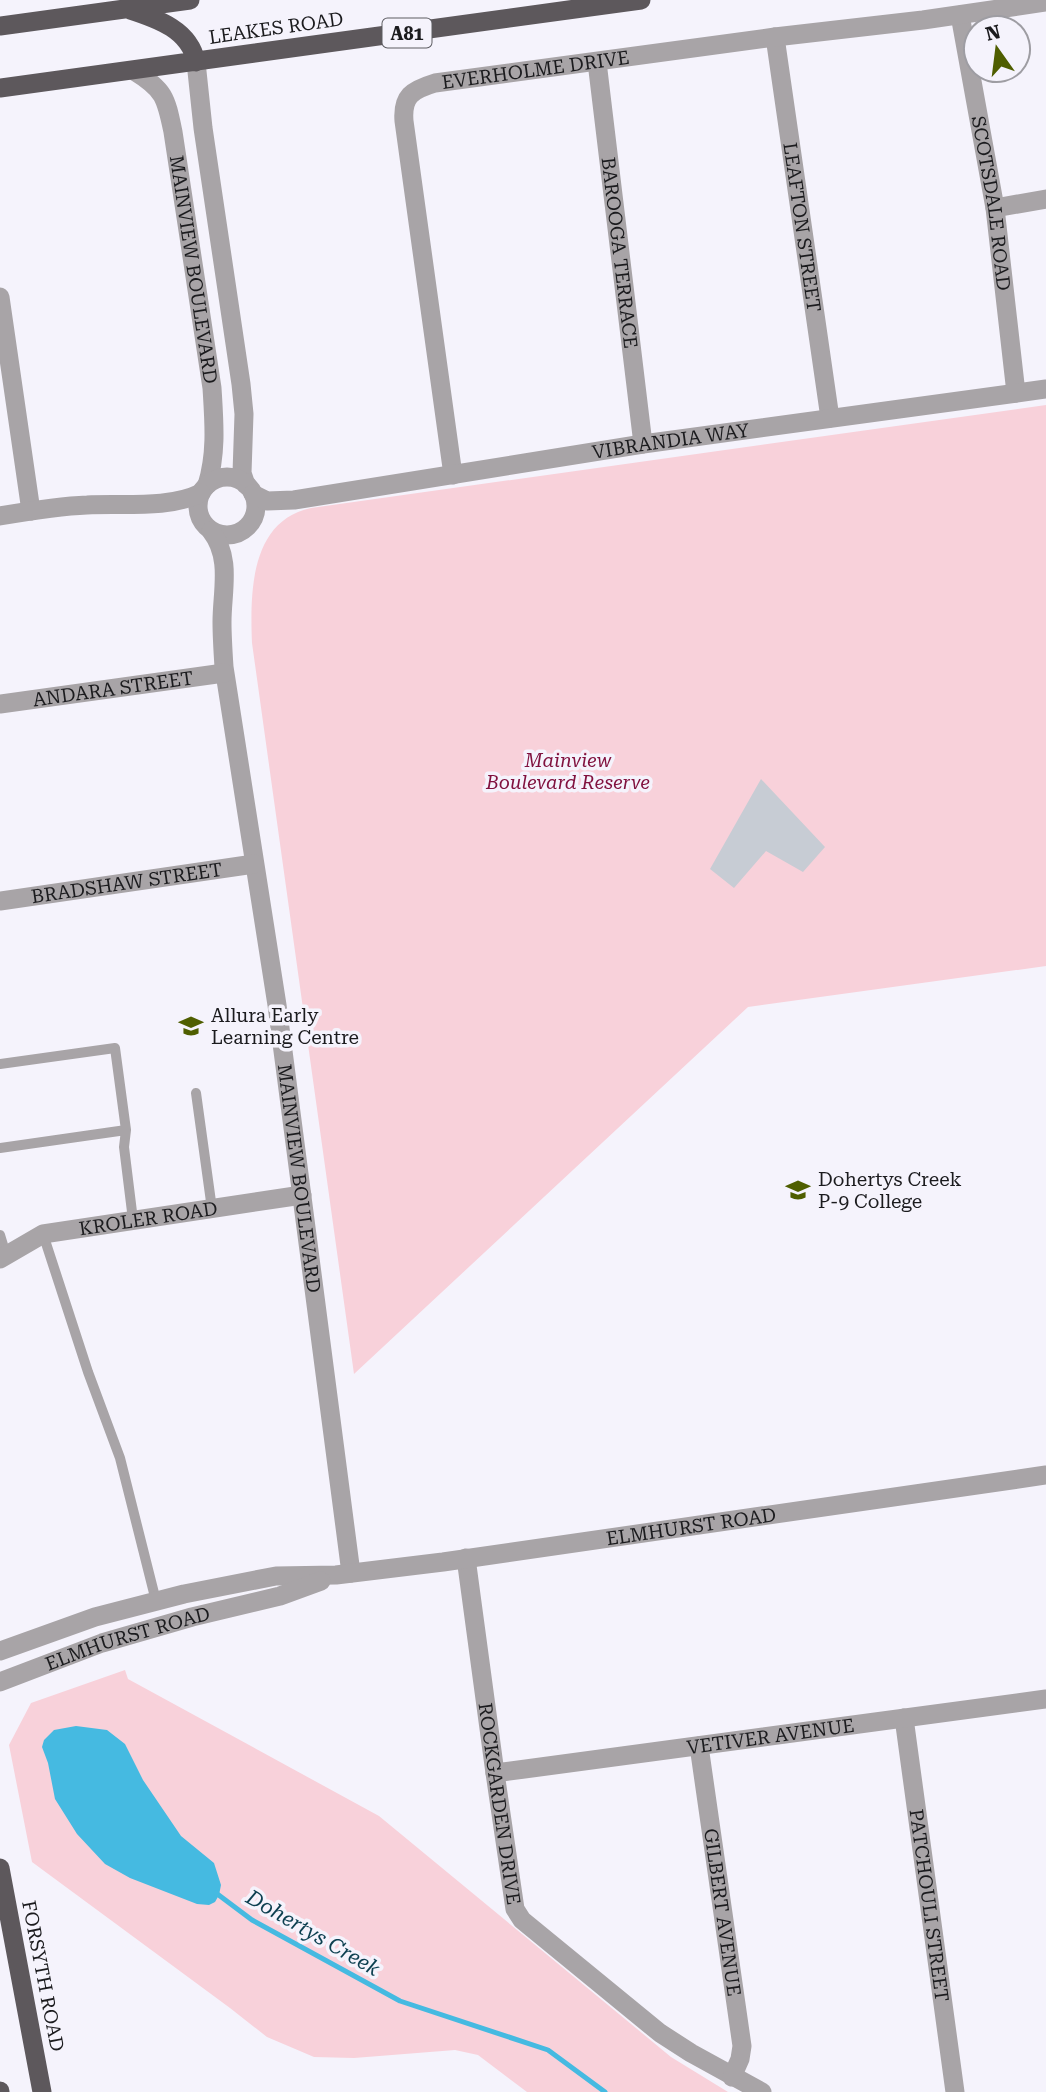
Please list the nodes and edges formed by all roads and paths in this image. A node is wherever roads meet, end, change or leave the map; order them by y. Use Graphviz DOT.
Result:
graph roads {
  1 [pos="190,0"];
  2 [pos="641,0"];
  3 [pos="1046,2"];
  4 [pos="126,8"];
  5 [pos="960,15"];
  6 [pos="0,26"];
  7 [pos="775,37"];
  8 [pos="196,62"];
  9 [pos="597,62"];
  10 [pos="134,71"];
  11 [pos="0,88"];
  12 [pos="1046,200"];
  13 [pos="995,208"];
  14 [pos="0,297"];
  15 [pos="2,327"];
  16 [pos="1046,389"];
  17 [pos="1016,393"];
  18 [pos="830,418"];
  19 [pos="643,444"];
  20 [pos="453,475"];
  21 [pos="204,489"];
  22 [pos="249,489"];
  23 [pos="294,500"];
  24 [pos="123,504"];
  25 [pos="31,511"];
  26 [pos="0,516"];
  27 [pos="248,525"];
  28 [pos="206,526"];
  29 [pos="225,578"];
  30 [pos="224,673"];
  31 [pos="0,704"];
  32 [pos="254,864"];
  33 [pos="0,901"];
  34 [pos="0,1064"];
  35 [pos="196,1093"];
  36 [pos="126,1130"];
  37 [pos="0,1148"];
  38 [pos="302,1195"];
  39 [pos="212,1209"];
  40 [pos="134,1220"];
  41 [pos="43,1234"];
  42 [pos="0,1235"];
  43 [pos="3,1257"];
  44 [pos="1046,1475"];
  45 [pos="466,1558"];
  46 [pos="343,1574"];
  47 [pos="156,1601"];
  48 [pos="0,1651"];
  49 [pos="0,1682"];
  50 [pos="1046,1699"];
  51 [pos="904,1718"];
  52 [pos="699,1746"];
  53 [pos="495,1773"];
  54 [pos="0,1868"];
  55 [pos="732,2077"];
  56 [pos="42,2092"];
  57 [pos="762,2092"];
  58 [pos="955,2092"];
  1 -- 4 [label="highway"];
  2 -- 8 [label="highway, LEAKES ROAD / A81"];
  3 -- 5 [label="street, EVERHOLME DRIVE"];
  4 -- 6 [label="highway"];
  4 -- 8 [label="highway"];
  5 -- 7 [label="street, EVERHOLME DRIVE"];
  5 -- 13 [label="street, SCOTSDALE ROAD"];
  7 -- 9 [label="street, EVERHOLME DRIVE"];
  7 -- 18 [label="street, LEAFTON STREET"];
  8 -- 10 [label="highway, LEAKES ROAD / A81"];
  8 -- 22 [label="street, MAINVIEW BOULEVARD"];
  9 -- 19 [label="street, BAROOGA TERRACE"];
  9 -- 20 [label="street, EVERHOLME DRIVE"];
  10 -- 11 [label="highway, LEAKES ROAD / A81"];
  10 -- 21 [label="street, MAINVIEW BOULEVARD"];
  12 -- 13 [label="street"];
  13 -- 17 [label="street, SCOTSDALE ROAD"];
  14 -- 15 [label="street"];
  15 -- 25 [label="street"];
  16 -- 17 [label="street, VIBRANDIA WAY"];
  17 -- 18 [label="street, VIBRANDIA WAY"];
  18 -- 19 [label="street, VIBRANDIA WAY"];
  19 -- 20 [label="street, VIBRANDIA WAY"];
  20 -- 23 [label="street, VIBRANDIA WAY"];
  21 -- 22 [label="street"];
  21 -- 24 [label="street"];
  21 -- 28 [label="street"];
  22 -- 23 [label="street, VIBRANDIA WAY"];
  22 -- 27 [label="street"];
  23 -- 27 [label="street, VIBRANDIA WAY"];
  24 -- 25 [label="street"];
  24 -- 28 [label="street"];
  25 -- 26 [label="street"];
  27 -- 28 [label="street"];
  27 -- 29 [label="street, MAINVIEW BOULEVARD"];
  28 -- 29 [label="street, MAINVIEW BOULEVARD"];
  29 -- 30 [label="street, MAINVIEW BOULEVARD"];
  30 -- 31 [label="street, ANDARA STREET"];
  30 -- 32 [label="street, MAINVIEW BOULEVARD"];
  32 -- 33 [label="street, BRADSHAW STREET"];
  32 -- 38 [label="street, MAINVIEW BOULEVARD"];
  34 -- 36 [label="lane"];
  35 -- 39 [label="lane"];
  36 -- 37 [label="lane"];
  36 -- 40 [label="lane"];
  38 -- 39 [label="street, KROLER ROAD"];
  38 -- 46 [label="street, MAINVIEW BOULEVARD"];
  39 -- 40 [label="street, KROLER ROAD"];
  40 -- 41 [label="street, KROLER ROAD"];
  41 -- 43 [label="street, KROLER ROAD"];
  41 -- 47 [label="lane"];
  42 -- 43 [label="lane"];
  44 -- 45 [label="street, ELMHURST ROAD"];
  45 -- 46 [label="street, ELMHURST ROAD"];
  45 -- 53 [label="street, ROCKGARDEN DRIVE"];
  46 -- 47 [label="street, ELMHURST ROAD"];
  46 -- 49 [label="street, ELMHURST ROAD"];
  47 -- 48 [label="street, ELMHURST ROAD"];
  50 -- 51 [label="street, VETIVER AVENUE"];
  51 -- 52 [label="street, VETIVER AVENUE"];
  51 -- 58 [label="street, PATCHOULI STREET"];
  52 -- 53 [label="street, VETIVER AVENUE"];
  52 -- 55 [label="street, GILBERT AVENUE"];
  53 -- 55 [label="street, ROCKGARDEN DRIVE"];
  54 -- 56 [label="highway, FORSYTH ROAD"];
  55 -- 57 [label="street, ROCKGARDEN DRIVE"];
}
